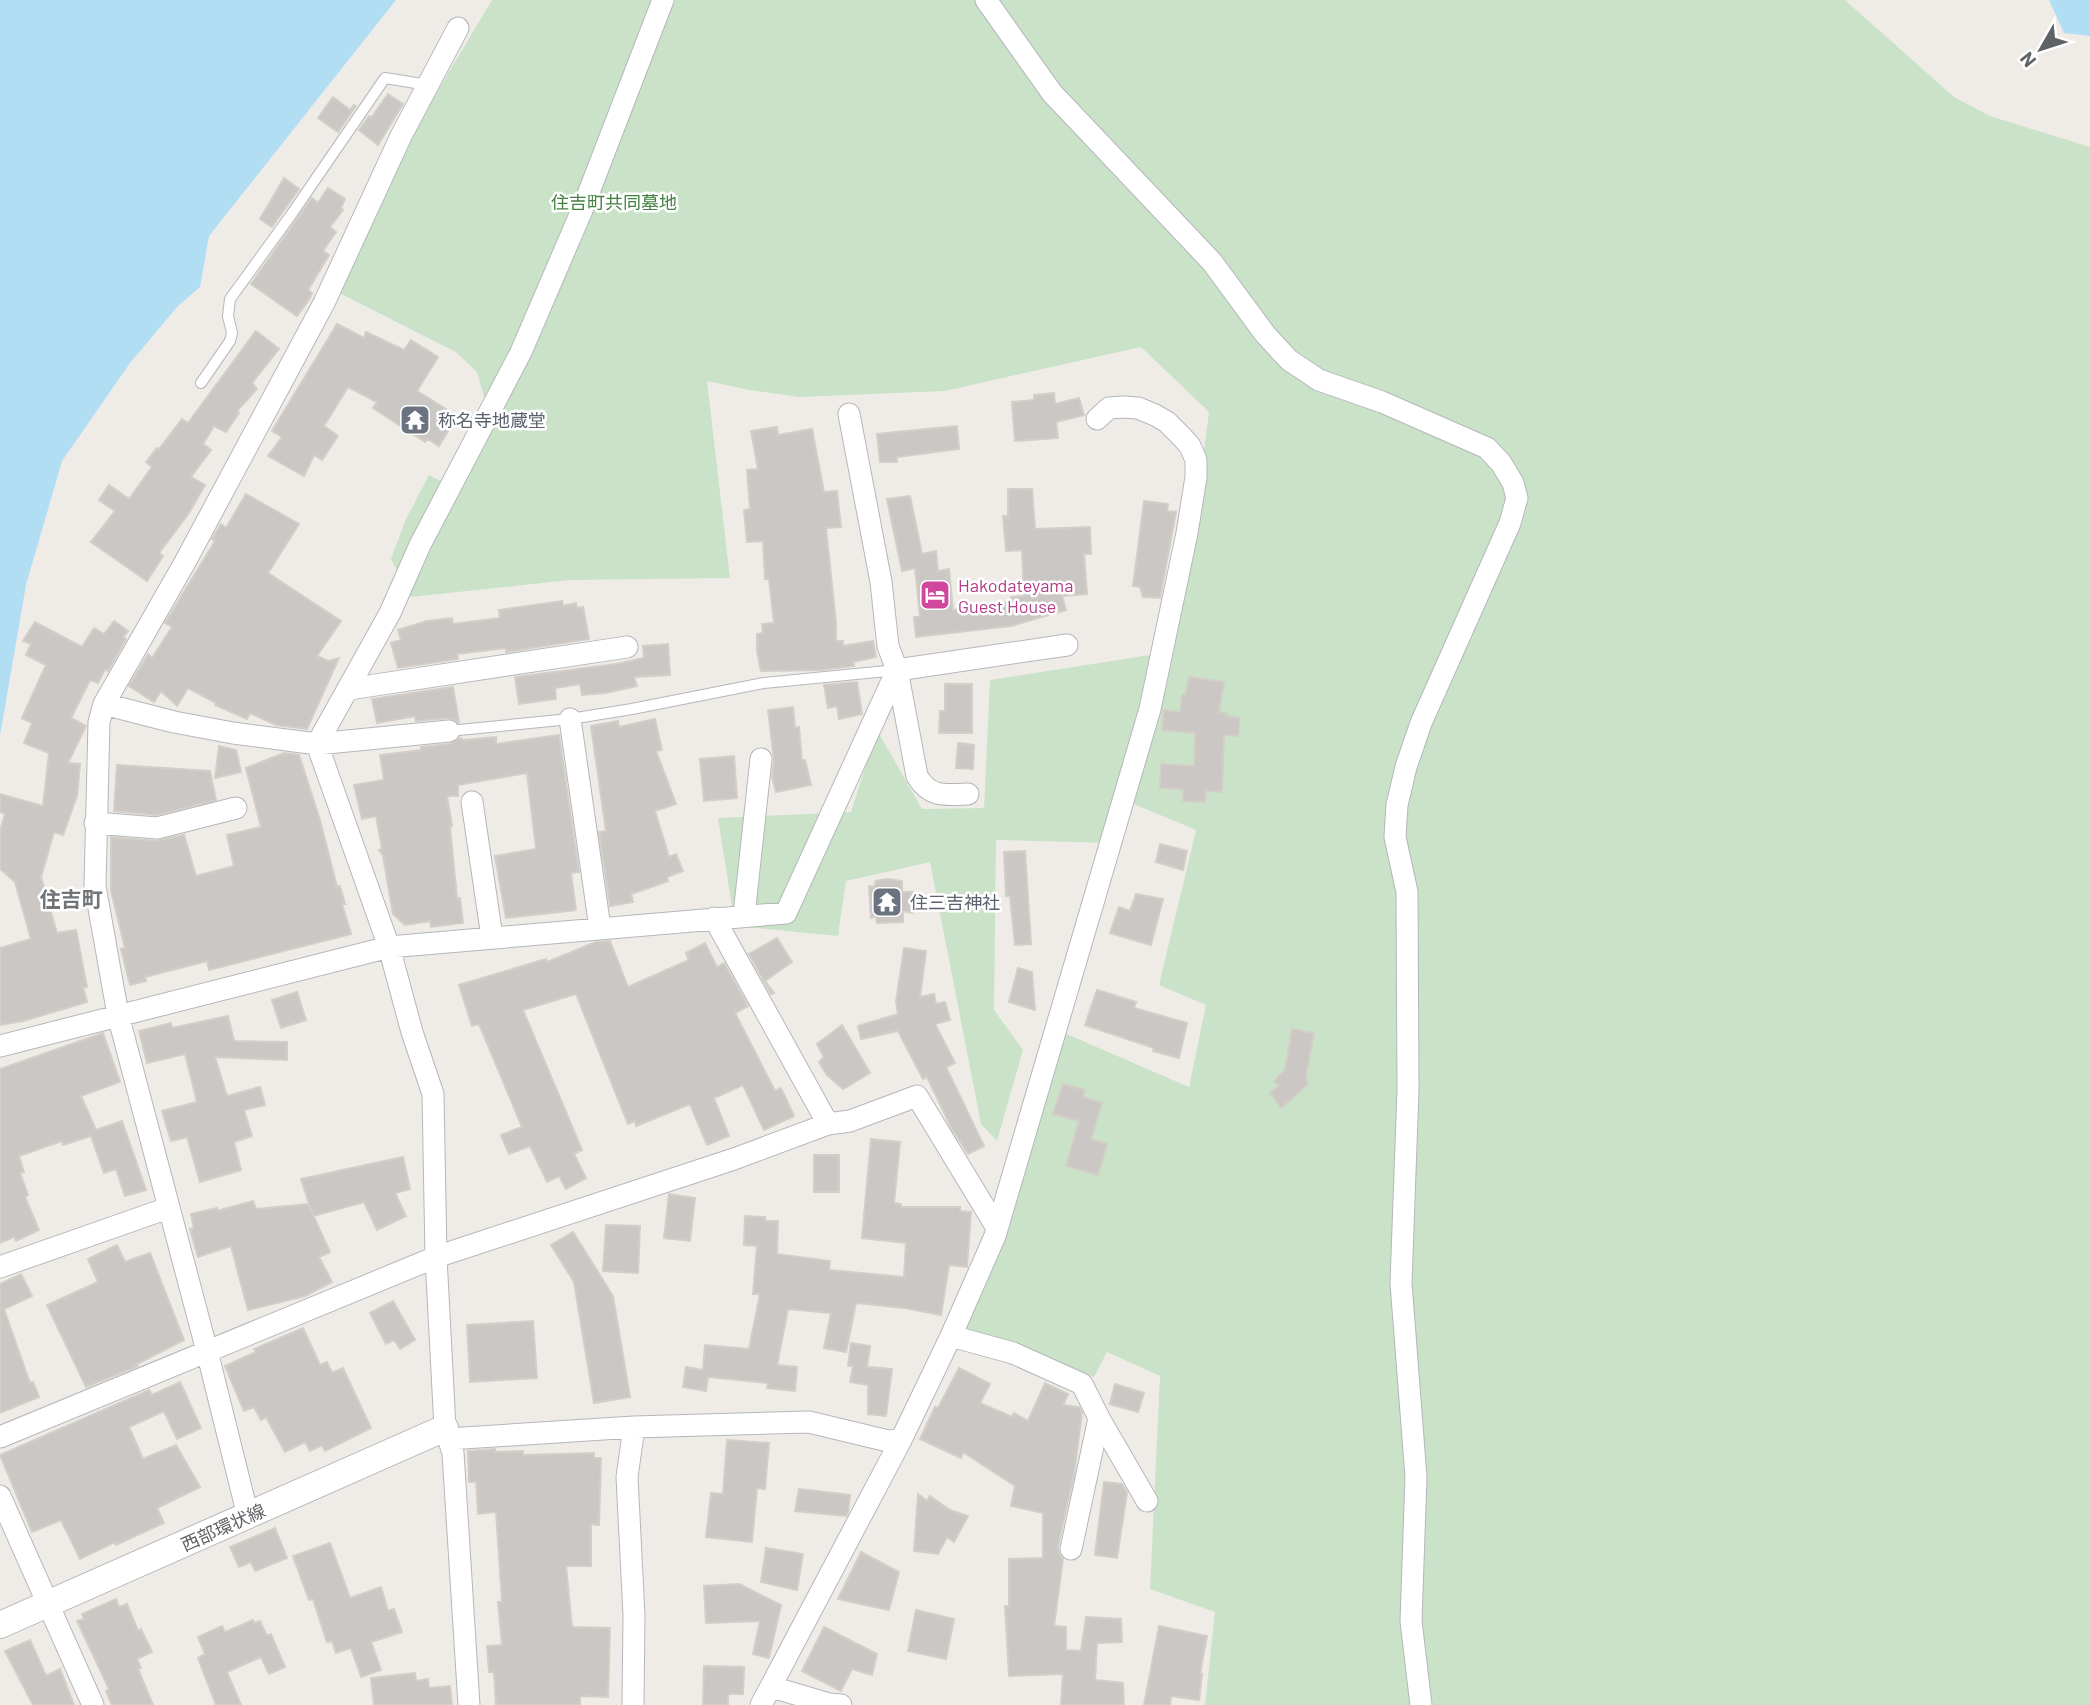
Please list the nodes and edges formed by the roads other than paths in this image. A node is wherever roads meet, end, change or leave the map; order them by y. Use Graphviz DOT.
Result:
graph roads {
  1 [pos="663,0"];
  2 [pos="986,0"];
  3 [pos="458,28"];
  4 [pos="428,85"];
  5 [pos="201,383"];
  6 [pos="849,414"];
  7 [pos="1097,419"];
  8 [pos="1067,645"];
  9 [pos="627,647"];
  10 [pos="897,670"];
  11 [pos="349,688"];
  12 [pos="104,704"];
  13 [pos="570,719"];
  14 [pos="449,731"];
  15 [pos="317,744"];
  16 [pos="761,759"];
  17 [pos="968,794"];
  18 [pos="472,802"];
  19 [pos="236,808"];
  20 [pos="95,823"];
  21 [pos="744,915"];
  22 [pos="714,918"];
  23 [pos="600,928"];
  24 [pos="492,937"];
  25 [pos="390,947"];
  26 [pos="118,1015"];
  27 [pos="0,1046"];
  28 [pos="828,1124"];
  29 [pos="169,1208"];
  30 [pos="997,1227"];
  31 [pos="436,1257"];
  32 [pos="0,1267"];
  33 [pos="951,1336"];
  34 [pos="207,1351"];
  35 [pos="1099,1418"];
  36 [pos="634,1427"];
  37 [pos="446,1433"];
  38 [pos="0,1437"];
  39 [pos="901,1440"];
  40 [pos="0,1496"];
  41 [pos="1147,1501"];
  42 [pos="248,1516"];
  43 [pos="1071,1549"];
  44 [pos="47,1603"];
  45 [pos="0,1625"];
  46 [pos="766,1696"];
  47 [pos="93,1705"];
  48 [pos="469,1705"];
  49 [pos="633,1705"];
  50 [pos="841,1705"];
  51 [pos="1421,1705"];
  1 -- 11 [label="street"];
  2 -- 51 [label="street"];
  3 -- 4 [label="street"];
  4 -- 5 [label="lane"];
  4 -- 12 [label="street"];
  6 -- 10 [label="street"];
  7 -- 30 [label="street"];
  8 -- 10 [label="street"];
  9 -- 11 [label="street"];
  10 -- 13 [label="lane"];
  10 -- 17 [label="street"];
  10 -- 21 [label="street"];
  11 -- 15 [label="street"];
  12 -- 15 [label="street"];
  12 -- 20 [label="street"];
  13 -- 14 [label="lane"];
  13 -- 23 [label="street"];
  14 -- 15 [label="street"];
  15 -- 25 [label="street"];
  16 -- 21 [label="street"];
  18 -- 24 [label="street"];
  19 -- 20 [label="street"];
  20 -- 26 [label="street"];
  21 -- 22 [label="street"];
  22 -- 23 [label="street"];
  22 -- 28 [label="street"];
  23 -- 24 [label="street"];
  24 -- 25 [label="street"];
  25 -- 26 [label="street"];
  25 -- 31 [label="street"];
  26 -- 27 [label="street"];
  26 -- 29 [label="street"];
  28 -- 30 [label="street"];
  28 -- 31 [label="street"];
  29 -- 32 [label="street"];
  29 -- 34 [label="street"];
  30 -- 33 [label="street"];
  31 -- 34 [label="street"];
  31 -- 37 [label="street"];
  33 -- 35 [label="street"];
  33 -- 39 [label="street"];
  34 -- 38 [label="street"];
  34 -- 42 [label="street"];
  35 -- 41 [label="street"];
  35 -- 43 [label="street"];
  36 -- 37 [label="street"];
  36 -- 39 [label="street"];
  36 -- 49 [label="street"];
  37 -- 42 [label="street, 西部環状線"];
  37 -- 48 [label="street"];
  39 -- 46 [label="street"];
  40 -- 44 [label="street"];
  42 -- 44 [label="street, 西部環状線"];
  44 -- 45 [label="street, 西部環状線"];
  44 -- 47 [label="street"];
  46 -- 50 [label="street"];
}
